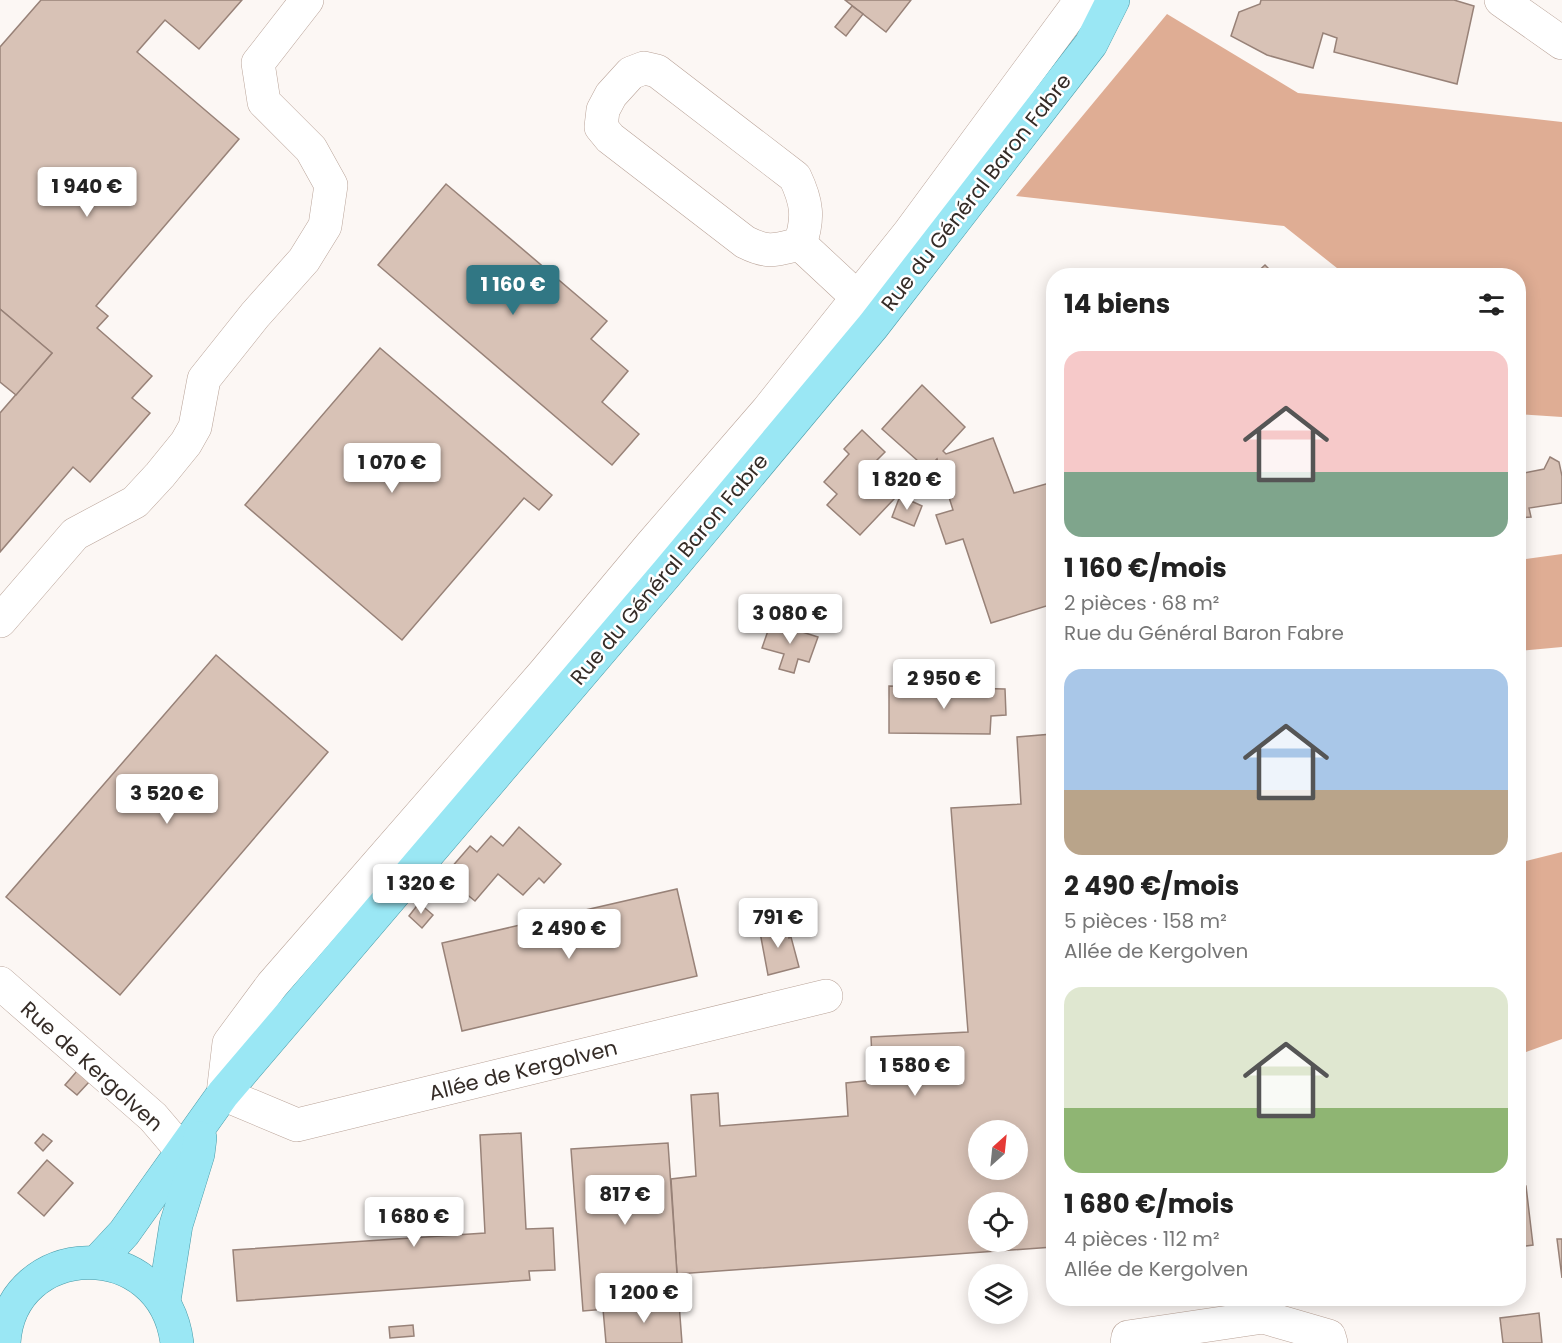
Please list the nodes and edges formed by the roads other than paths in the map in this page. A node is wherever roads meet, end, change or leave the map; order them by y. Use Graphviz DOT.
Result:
graph roads {
  1 [pos="307,0"];
  2 [pos="1081,0"];
  3 [pos="1113,0"];
  4 [pos="1501,0"];
  5 [pos="1562,43"];
  6 [pos="800,244"];
  7 [pos="858,298"];
  8 [pos="0,621"];
  9 [pos="0,983"];
  10 [pos="826,996"];
  11 [pos="223,1094"];
  12 [pos="203,1121"];
  13 [pos="182,1151"];
  14 [pos="97,1262"];
  15 [pos="164,1301"];
  16 [pos="3,1337"];
  17 [pos="177,1343"];
  18 [pos="1127,1343"];
  19 [pos="1331,1343"];
  1 -- 8 [label="street"];
  2 -- 7 [label="street"];
  3 -- 11 [label="main road, Rue du Général Baron Fabre"];
  4 -- 5 [label="street"];
  6 -- 6 [label="street"];
  6 -- 7 [label="street"];
  7 -- 11 [label="street"];
  9 -- 13 [label="street, Rue de Kergolven"];
  10 -- 11 [label="street, Allée de Kergolven"];
  11 -- 12 [label="main road, Rue du Général Baron Fabre"];
  12 -- 13 [label="main road, Rue du Général Baron Fabre"];
  12 -- 15 [label="main road, Rue du Général Baron Fabre"];
  13 -- 14 [label="main road, Rue du Général Baron Fabre"];
  14 -- 15 [label="main road"];
  14 -- 16 [label="main road"];
  15 -- 17 [label="main road"];
  18 -- 19 [label="street"];
}
